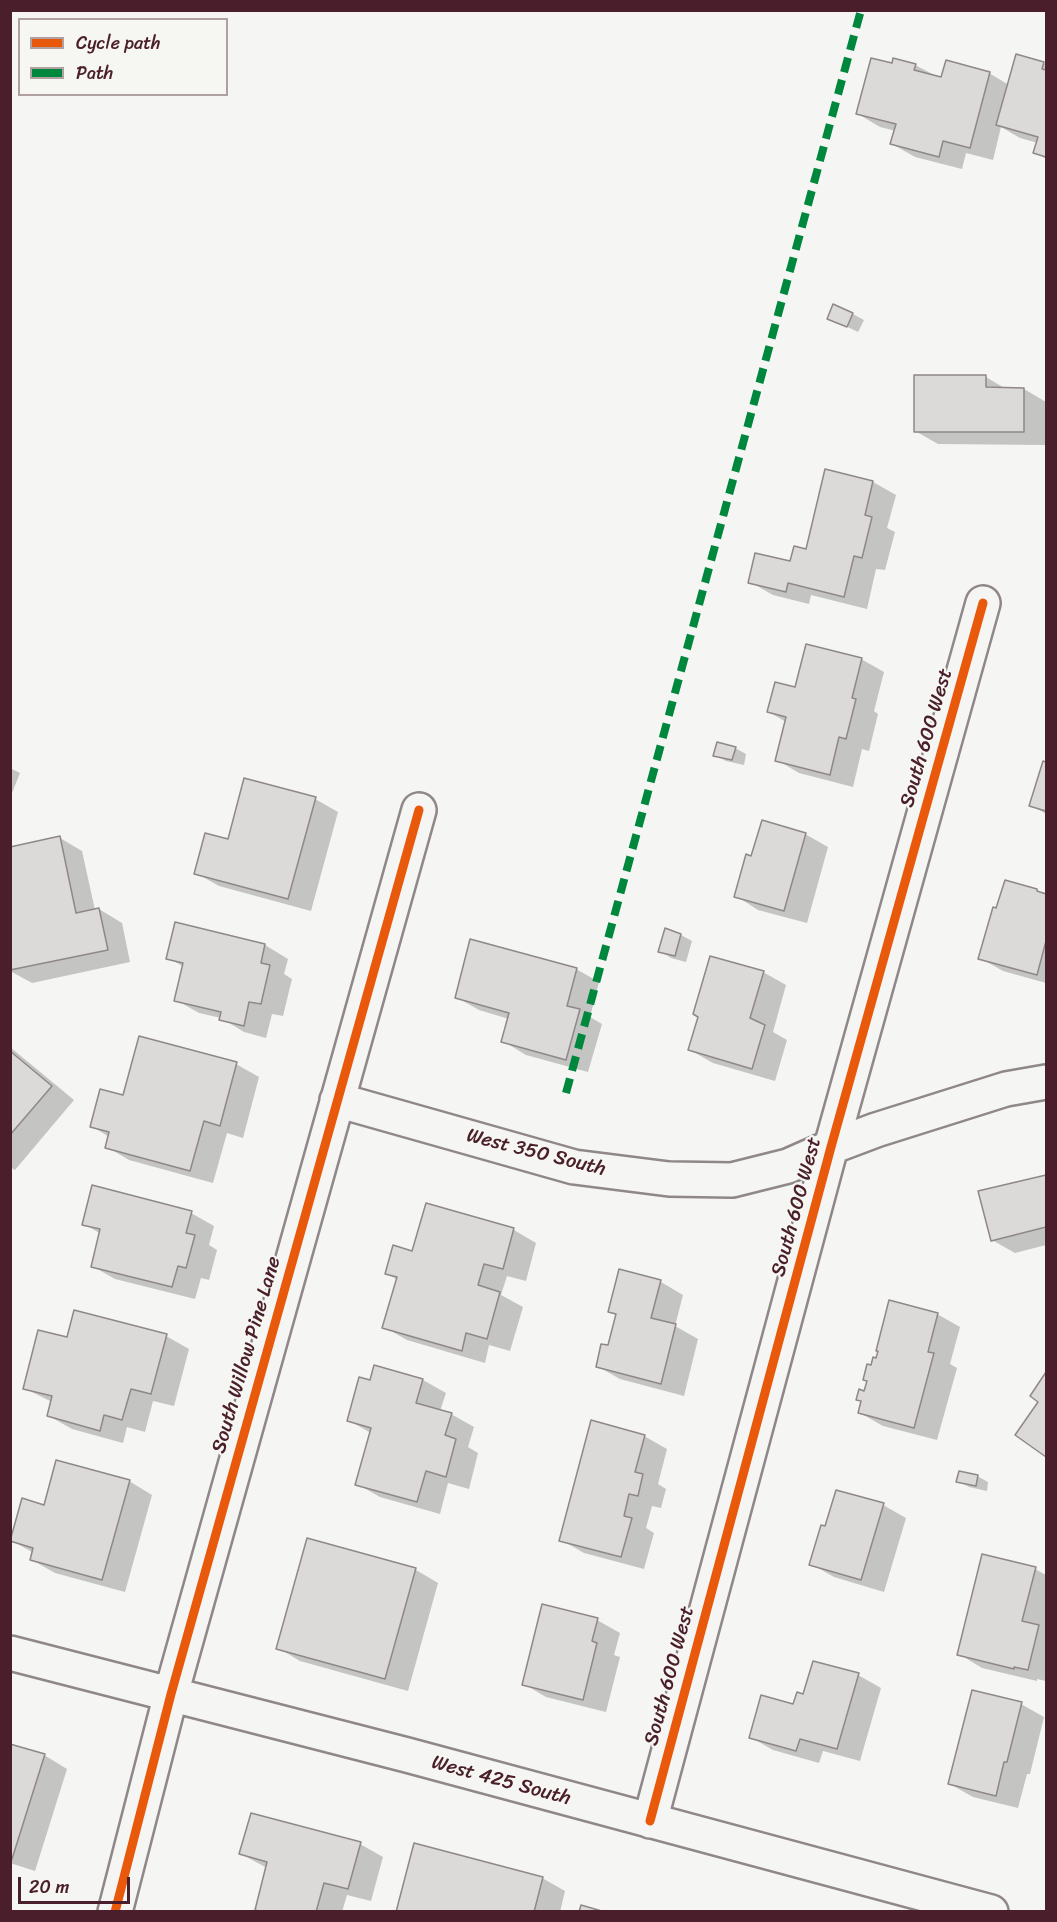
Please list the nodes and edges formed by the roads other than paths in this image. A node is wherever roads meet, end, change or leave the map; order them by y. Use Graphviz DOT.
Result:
graph roads {
  1 [pos="983,603"];
  2 [pos="419,810"];
  3 [pos="1047,1082"];
  4 [pos="338,1100"];
  5 [pos="831,1147"];
  6 [pos="10,1653"];
  7 [pos="171,1694"];
  8 [pos="650,1821"];
  9 [pos="115,1911"];
  10 [pos="992,1911"];
  1 -- 5 [label="street, South 600 West"];
  2 -- 4 [label="street, South Willow Pine Lane"];
  3 -- 5 [label="street, West 350 South"];
  4 -- 5 [label="street, West 350 South"];
  4 -- 7 [label="street, South Willow Pine Lane"];
  5 -- 8 [label="street, South 600 West"];
  6 -- 7 [label="street, West 425 South"];
  7 -- 8 [label="street, West 425 South"];
  7 -- 9 [label="street, South Willow Pine Lane"];
  8 -- 10 [label="street, West 425 South"];
}
